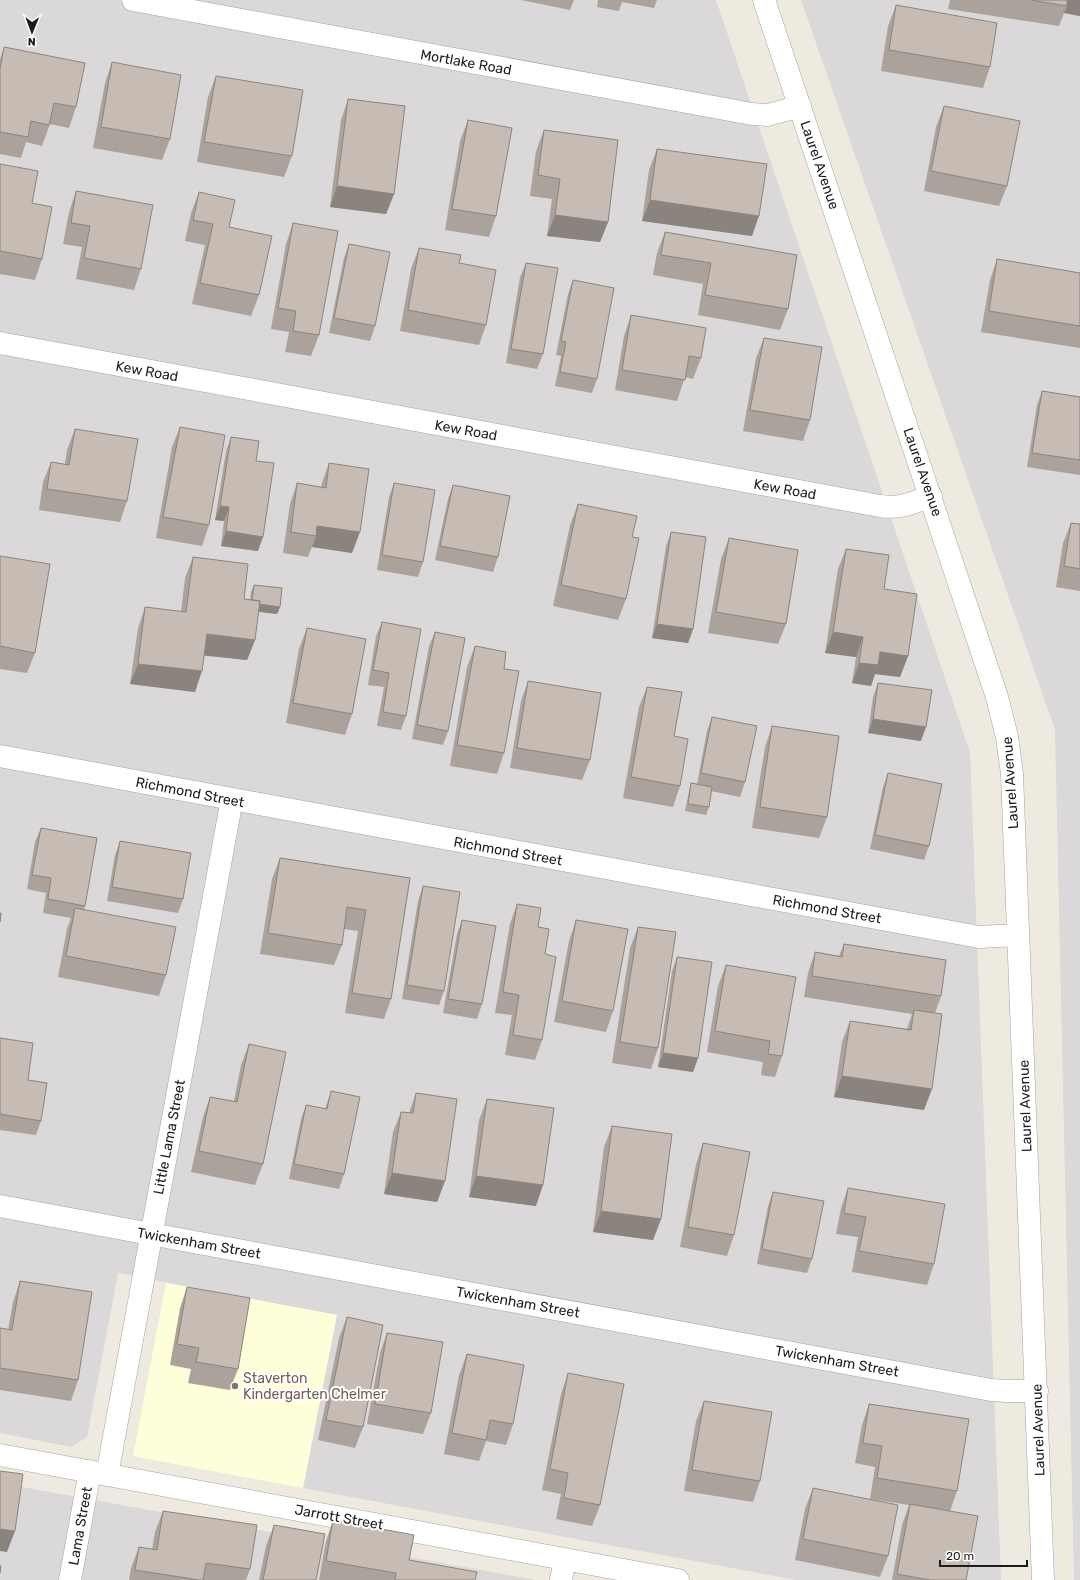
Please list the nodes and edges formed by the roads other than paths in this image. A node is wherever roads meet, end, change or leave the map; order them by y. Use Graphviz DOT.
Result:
graph roads {
  1 [pos="133,0"];
  2 [pos="764,0"];
  3 [pos="800,106"];
  4 [pos="0,343"];
  5 [pos="931,496"];
  6 [pos="0,756"];
  7 [pos="232,800"];
  8 [pos="1017,935"];
  9 [pos="0,1206"];
  10 [pos="150,1234"];
  11 [pos="1037,1390"];
  12 [pos="0,1455"];
  13 [pos="98,1473"];
  14 [pos="563,1570"];
  15 [pos="70,1580"];
  16 [pos="678,1580"];
  17 [pos="1043,1580"];
  1 -- 3 [label="street, Mortlake Road"];
  2 -- 3 [label="street, Laurel Avenue"];
  3 -- 5 [label="street, Laurel Avenue"];
  4 -- 5 [label="street, Kew Road"];
  5 -- 8 [label="street, Laurel Avenue"];
  6 -- 7 [label="street, Richmond Street"];
  7 -- 8 [label="street, Richmond Street"];
  7 -- 10 [label="street, Little Lama Street"];
  8 -- 11 [label="street, Laurel Avenue"];
  9 -- 10 [label="street, Twickenham Street"];
  10 -- 11 [label="street, Twickenham Street"];
  10 -- 13 [label="street, Little Lama Street"];
  11 -- 17 [label="street, Laurel Avenue"];
  12 -- 13 [label="street, Jarrott Street"];
  13 -- 14 [label="street, Jarrott Street"];
  13 -- 15 [label="street, Lama Street"];
  14 -- 16 [label="street, Jarrott Street"];
}
